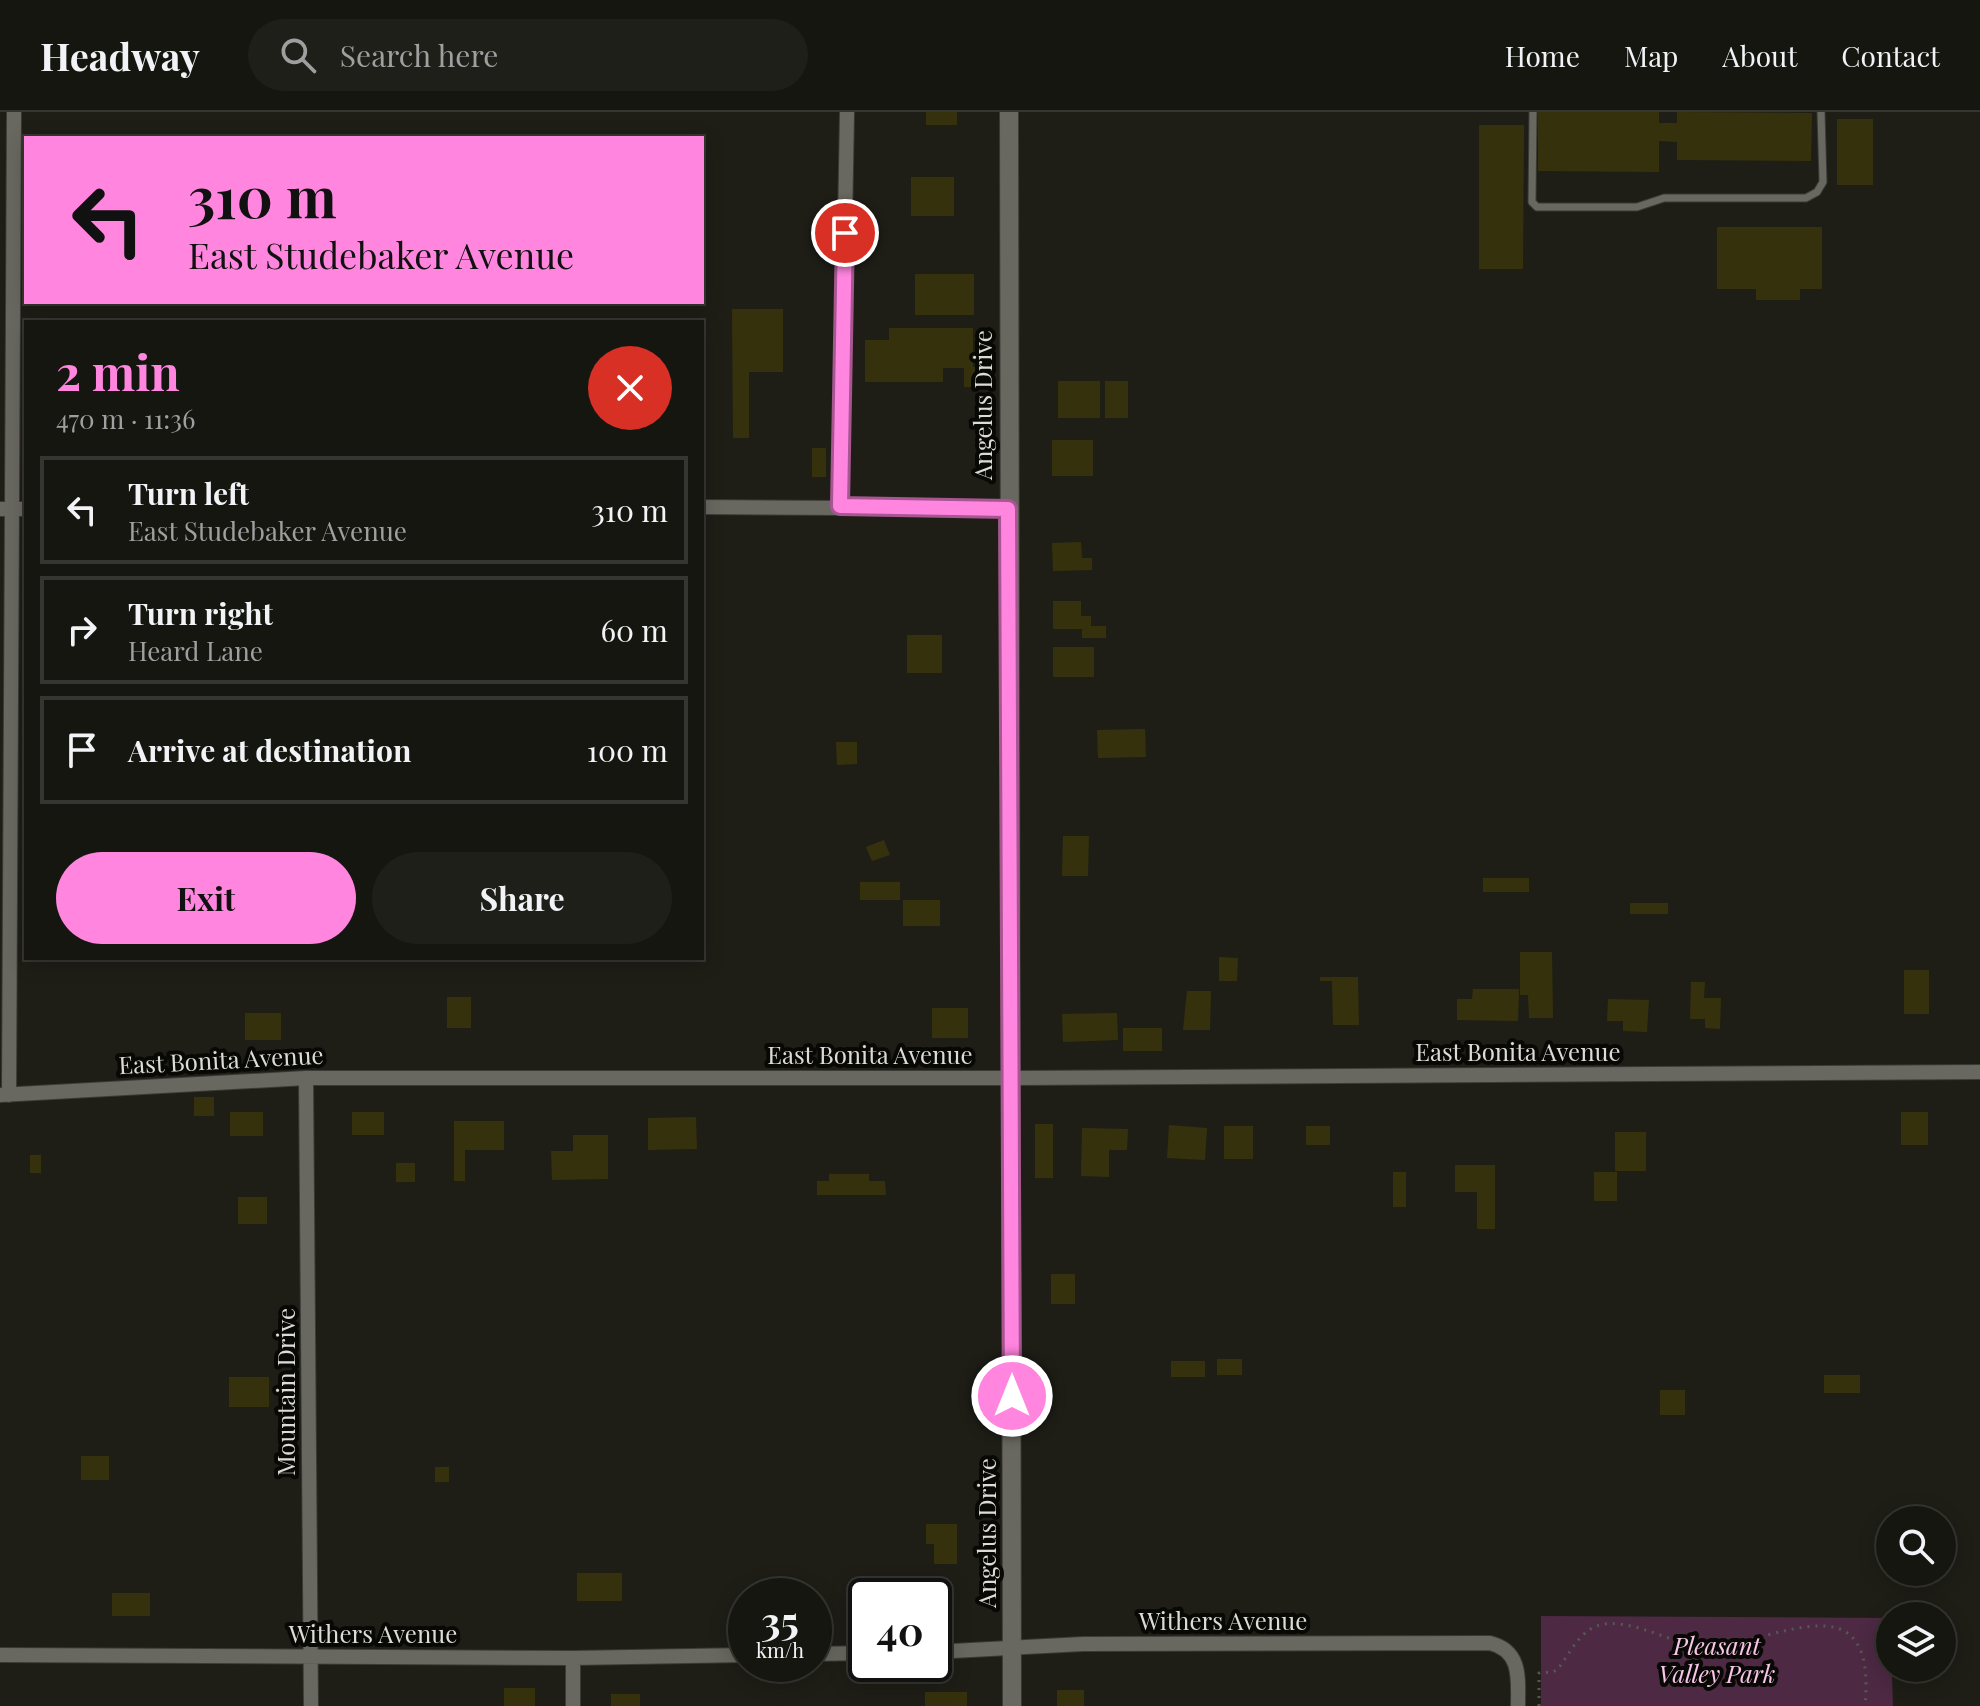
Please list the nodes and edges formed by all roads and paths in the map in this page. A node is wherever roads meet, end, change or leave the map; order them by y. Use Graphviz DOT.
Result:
graph roads {
  1 [pos="14,112"];
  2 [pos="847,112"];
  3 [pos="1009,112"];
  4 [pos="1533,112"];
  5 [pos="1821,112"];
  6 [pos="840,506"];
  7 [pos="704,507"];
  8 [pos="5,509"];
  9 [pos="1008,509"];
  10 [pos="1980,1072"];
  11 [pos="306,1078"];
  12 [pos="1011,1078"];
  13 [pos="5,1095"];
  14 [pos="1012,1650"];
  15 [pos="952,1652"];
  16 [pos="0,1655"];
  17 [pos="728,1655"];
  18 [pos="311,1656"];
  19 [pos="573,1658"];
  20 [pos="311,1706"];
  21 [pos="573,1706"];
  22 [pos="1012,1706"];
  23 [pos="1518,1706"];
  24 [pos="1539,1706"];
  25 [pos="1865,1706"];
  1 -- 8 [label="street"];
  2 -- 6 [label="street"];
  3 -- 9 [label="street, Angelus Drive"];
  4 -- 5 [label="lane"];
  6 -- 7 [label="street"];
  6 -- 9 [label="street"];
  8 -- 13 [label="street"];
  9 -- 12 [label="street, Angelus Drive"];
  10 -- 12 [label="street, East Bonita Avenue"];
  11 -- 12 [label="street, East Bonita Avenue"];
  11 -- 13 [label="street, East Bonita Avenue"];
  11 -- 18 [label="street, Mountain Drive"];
  12 -- 14 [label="street, Angelus Drive"];
  14 -- 15 [label="street, Withers Avenue"];
  14 -- 22 [label="street, Angelus Drive"];
  14 -- 23 [label="street, Withers Avenue"];
  16 -- 18 [label="street, Withers Avenue"];
  17 -- 19 [label="street, Withers Avenue"];
  18 -- 19 [label="street, Withers Avenue"];
  18 -- 20 [label="street, Mountain Drive"];
  19 -- 21 [label="street"];
  24 -- 25 [label="path"];
}
